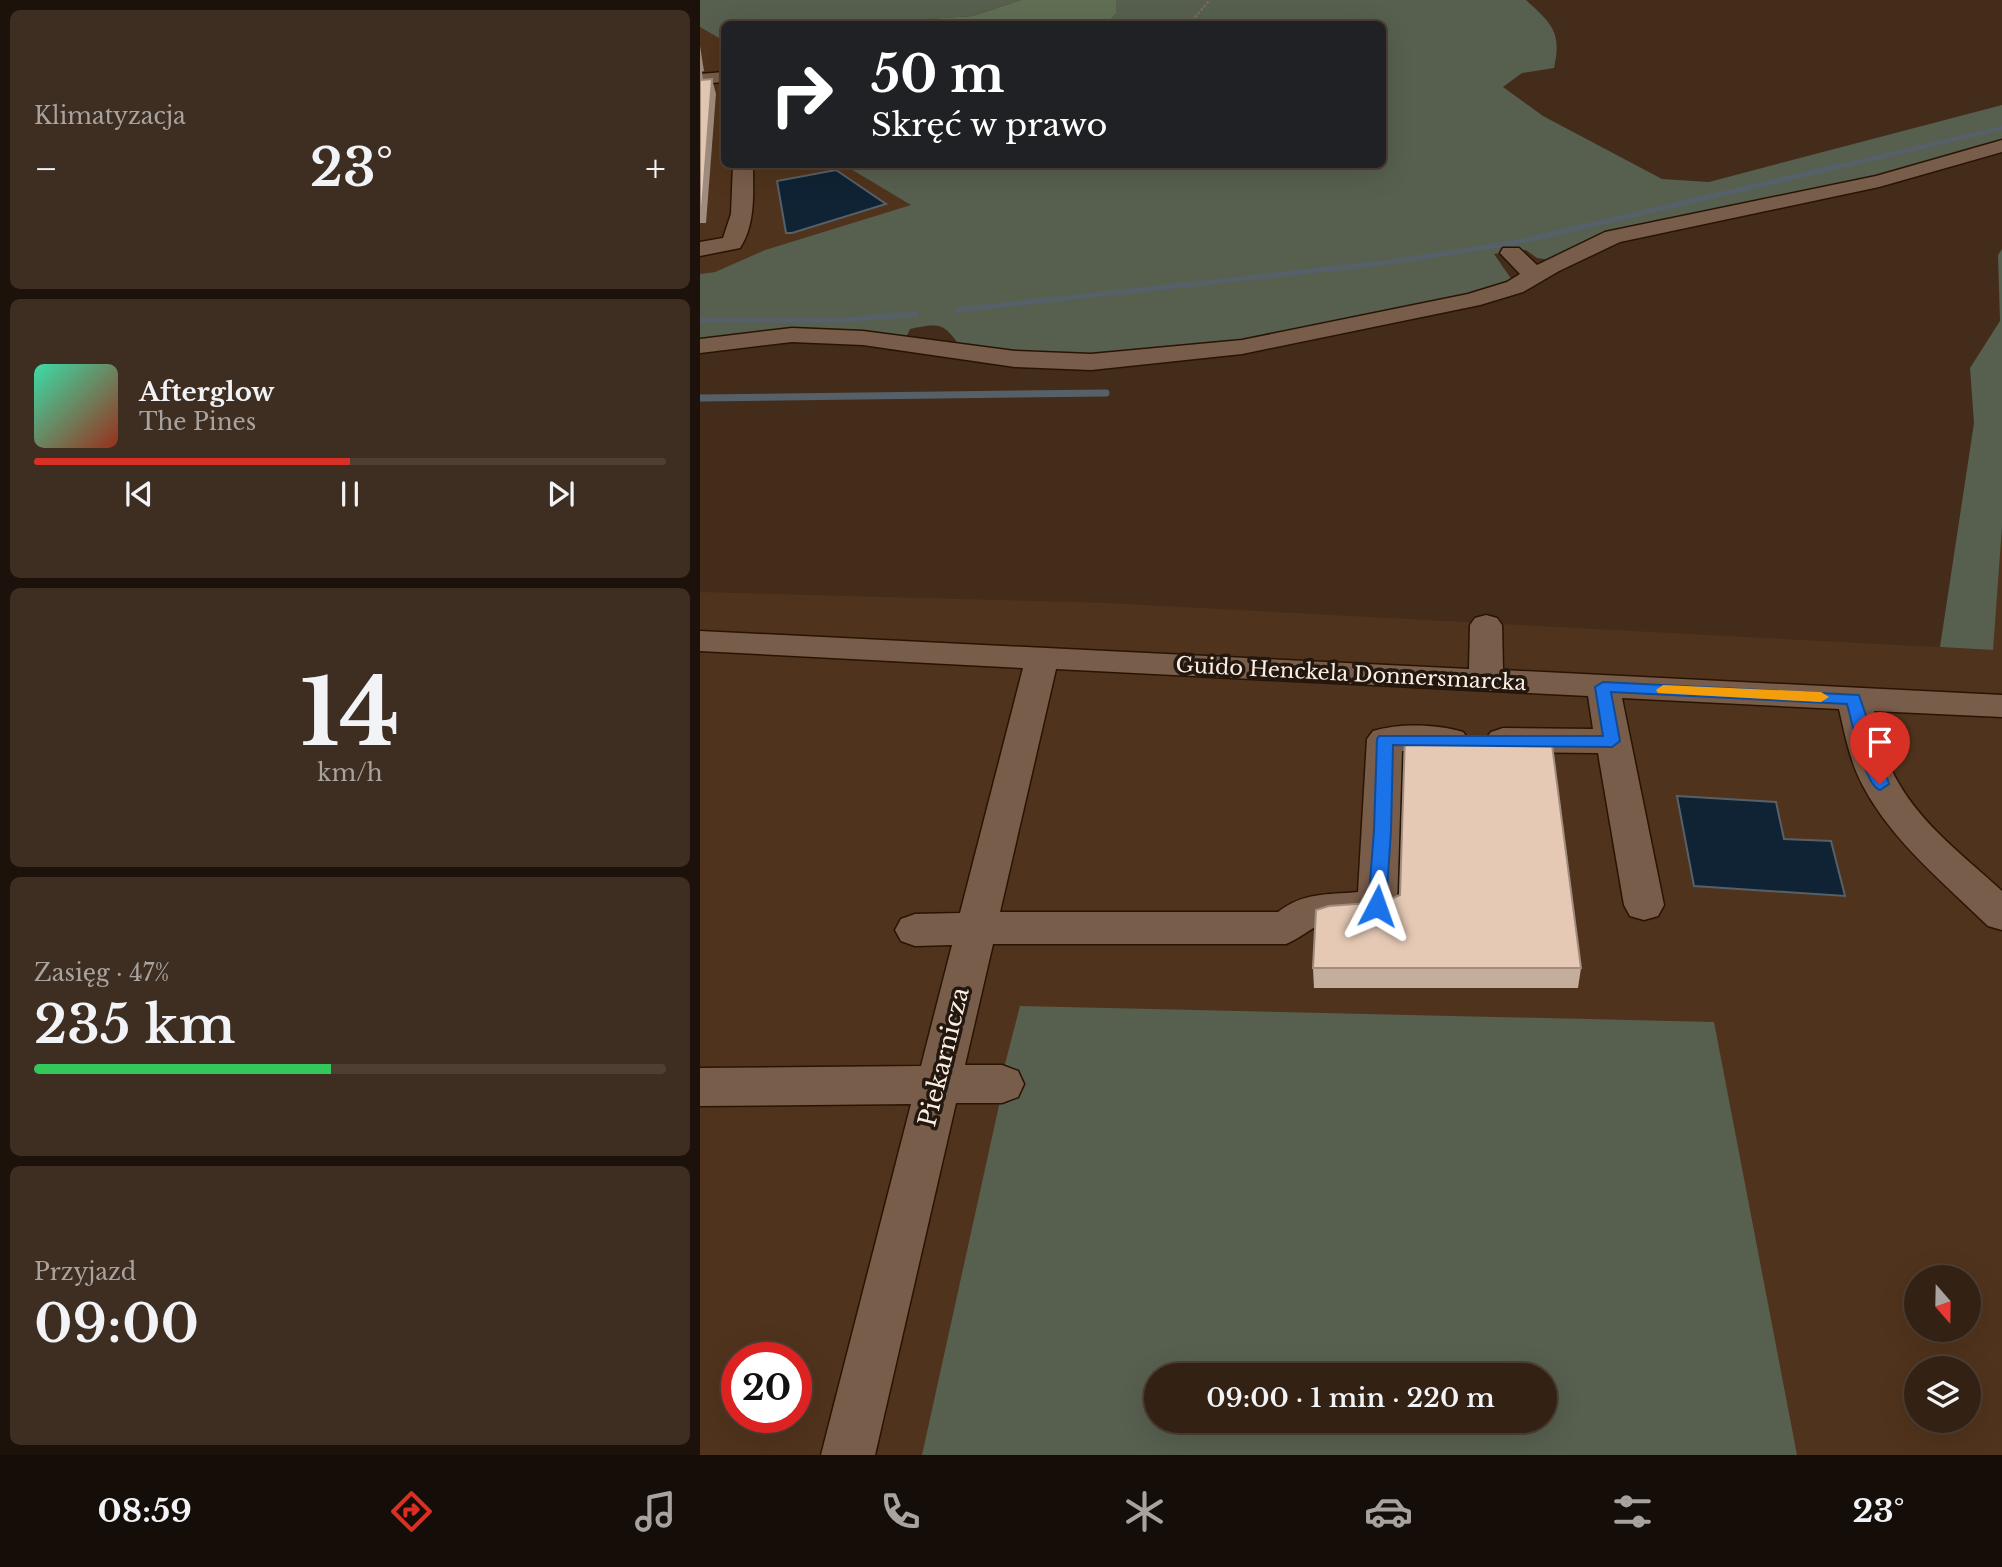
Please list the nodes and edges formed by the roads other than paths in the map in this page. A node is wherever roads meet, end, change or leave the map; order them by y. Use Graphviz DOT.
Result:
graph roads {
  1 [pos="721,77"];
  2 [pos="700,79"];
  3 [pos="2002,146"];
  4 [pos="743,168"];
  5 [pos="700,249"];
  6 [pos="1511,253"];
  7 [pos="1535,276"];
  8 [pos="700,346"];
  9 [pos="1486,625"];
  10 [pos="700,640"];
  11 [pos="1042,658"];
  12 [pos="1486,681"];
  13 [pos="1603,687"];
  14 [pos="1854,699"];
  15 [pos="2002,706"];
  16 [pos="1612,741"];
  17 [pos="1644,905"];
  18 [pos="2002,915"];
  19 [pos="975,929"];
  20 [pos="915,930"];
  21 [pos="1002,1084"];
  22 [pos="936,1086"];
  23 [pos="700,1087"];
  24 [pos="848,1455"];
  1 -- 2 [label="street"];
  3 -- 7 [label="street"];
  4 -- 5 [label="street"];
  6 -- 7 [label="street"];
  7 -- 8 [label="street"];
  9 -- 12 [label="street"];
  10 -- 11 [label="street, Guido Henckela Donnersmarcka"];
  11 -- 12 [label="street, Guido Henckela Donnersmarcka"];
  11 -- 19 [label="street, Piekarnicza"];
  12 -- 13 [label="street, Guido Henckela Donnersmarcka"];
  13 -- 14 [label="street, Guido Henckela Donnersmarcka"];
  13 -- 16 [label="street"];
  14 -- 15 [label="street, Guido Henckela Donnersmarcka"];
  14 -- 18 [label="street"];
  16 -- 17 [label="street"];
  16 -- 19 [label="street"];
  19 -- 20 [label="street"];
  19 -- 22 [label="street, Piekarnicza"];
  21 -- 22 [label="street"];
  22 -- 23 [label="street"];
  22 -- 24 [label="street, Piekarnicza"];
}
